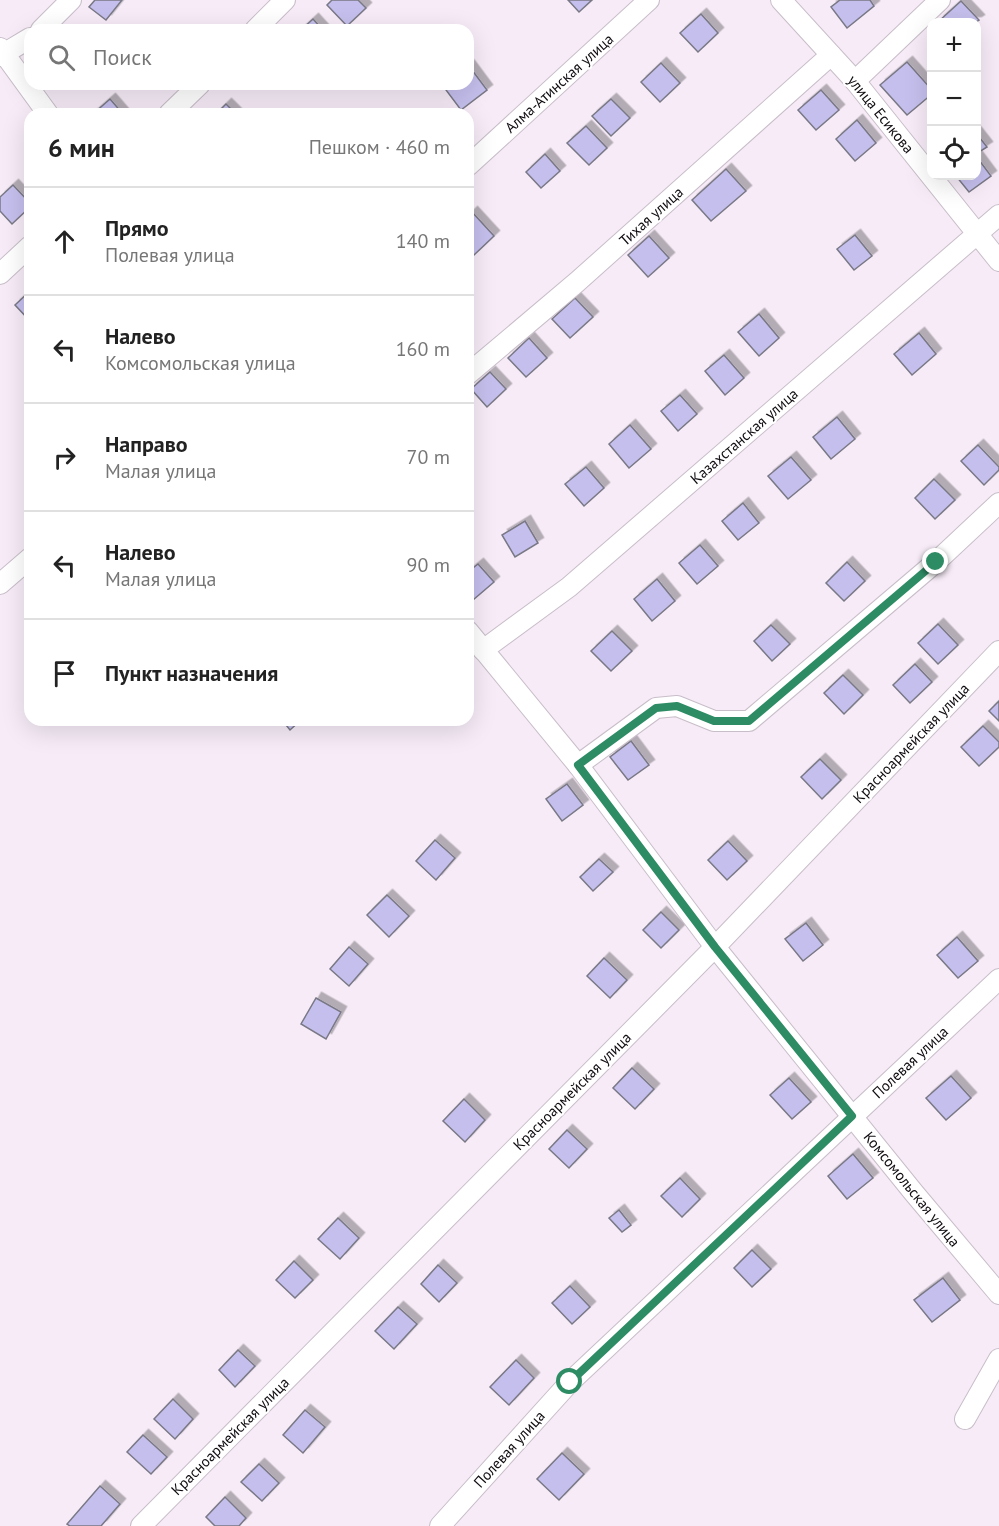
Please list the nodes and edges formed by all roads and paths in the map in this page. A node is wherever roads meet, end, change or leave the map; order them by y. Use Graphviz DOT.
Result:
graph roads {
  1 [pos="71,0"];
  2 [pos="285,0"];
  3 [pos="649,0"];
  4 [pos="781,0"];
  5 [pos="940,0"];
  6 [pos="47,24"];
  7 [pos="261,24"];
  8 [pos="24,41"];
  9 [pos="2,53"];
  10 [pos="831,55"];
  11 [pos="855,81"];
  12 [pos="24,82"];
  13 [pos="30,90"];
  14 [pos="194,90"];
  15 [pos="43,108"];
  16 [pos="175,108"];
  17 [pos="474,160"];
  18 [pos="999,215"];
  19 [pos="978,233"];
  20 [pos="24,252"];
  21 [pos="999,261"];
  22 [pos="0,274"];
  23 [pos="474,369"];
  24 [pos="999,503"];
  25 [pos="24,563"];
  26 [pos="0,584"];
  27 [pos="474,639"];
  28 [pos="483,650"];
  29 [pos="999,651"];
  30 [pos="578,765"];
  31 [pos="715,947"];
  32 [pos="999,979"];
  33 [pos="852,1116"];
  34 [pos="999,1294"];
  35 [pos="999,1359"];
  36 [pos="965,1419"];
  37 [pos="141,1526"];
  38 [pos="440,1526"];
  1 -- 6 [label="street"];
  2 -- 7 [label="street"];
  3 -- 17 [label="street, Алма-Атинская улица"];
  4 -- 10 [label="street, улица Есикова"];
  5 -- 11 [label="street"];
  8 -- 9 [label="street"];
  9 -- 12 [label="street"];
  10 -- 11 [label="street, улица Есикова"];
  10 -- 23 [label="street, Тихая улица"];
  11 -- 19 [label="street, улица Есикова"];
  13 -- 15 [label="street"];
  14 -- 16 [label="street"];
  18 -- 19 [label="street, Казахстанская улица"];
  19 -- 21 [label="street, улица Есикова"];
  19 -- 28 [label="street, Казахстанская улица"];
  20 -- 22 [label="street"];
  24 -- 30 [label="street"];
  25 -- 26 [label="street"];
  27 -- 28 [label="street, Комсомольская улица"];
  28 -- 30 [label="street, Комсомольская улица"];
  29 -- 31 [label="street, Красноармейская улица"];
  30 -- 31 [label="street, Комсомольская улица"];
  31 -- 33 [label="street, Комсомольская улица"];
  31 -- 37 [label="street, Красноармейская улица"];
  32 -- 33 [label="street, Полевая улица"];
  33 -- 34 [label="street, Комсомольская улица"];
  33 -- 38 [label="street, Полевая улица"];
  35 -- 36 [label="street"];
}
